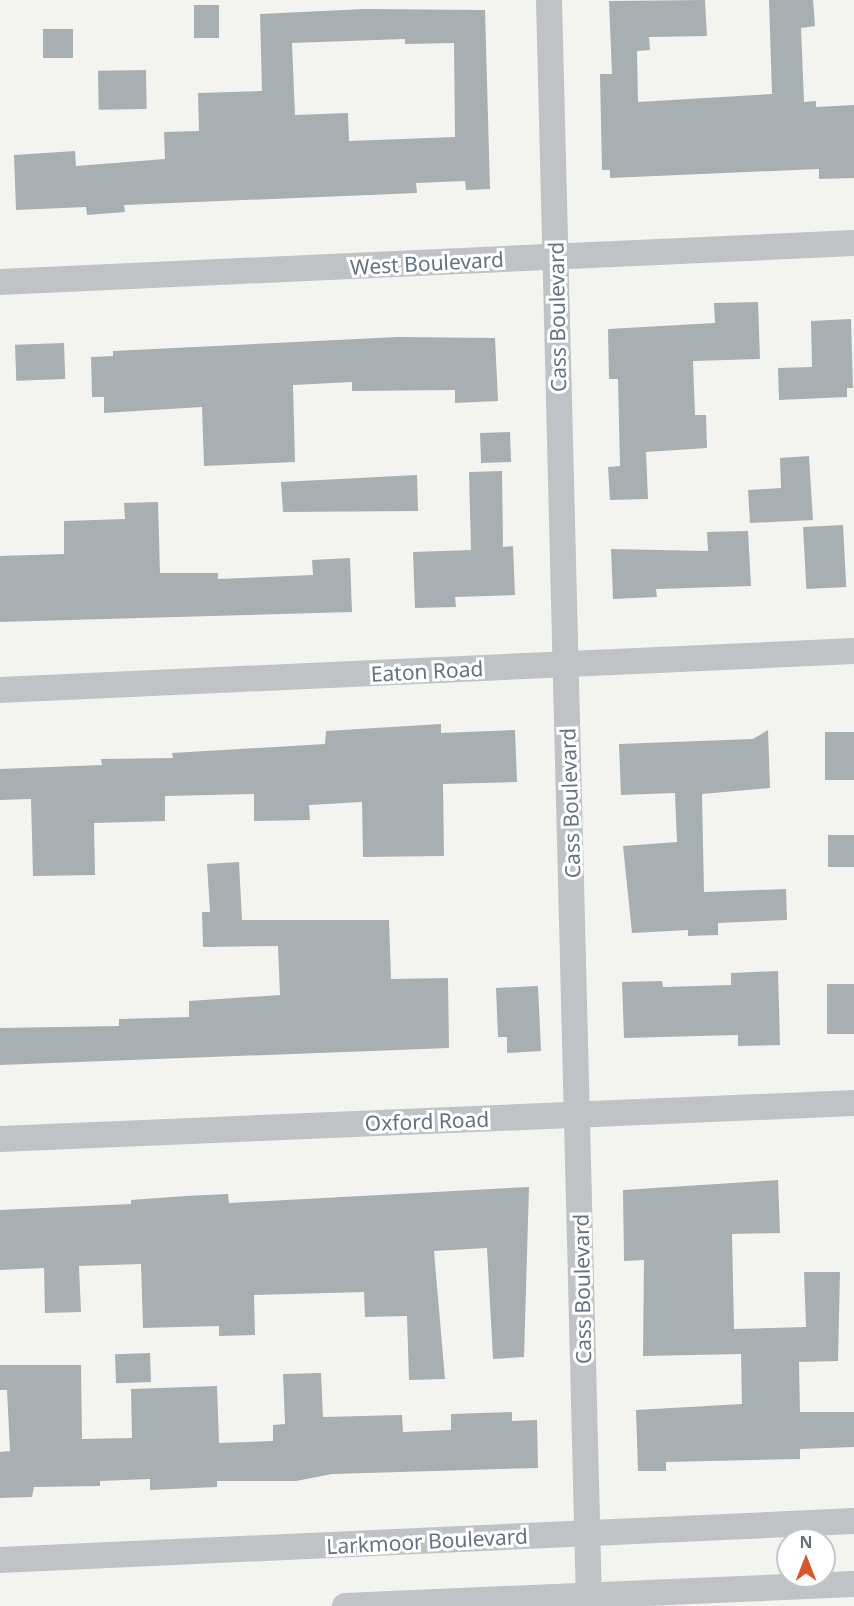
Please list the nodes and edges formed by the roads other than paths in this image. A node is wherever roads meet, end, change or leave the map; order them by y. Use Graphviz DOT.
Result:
graph roads {
  1 [pos="549,0"];
  2 [pos="854,243"];
  3 [pos="555,257"];
  4 [pos="0,282"];
  5 [pos="854,651"];
  6 [pos="565,664"];
  7 [pos="0,690"];
  8 [pos="854,1102"];
  9 [pos="578,1115"];
  10 [pos="0,1139"];
  11 [pos="854,1521"];
  12 [pos="588,1533"];
  13 [pos="0,1560"];
  14 [pos="854,1584"];
  15 [pos="589,1601"];
  16 [pos="345,1606"];
  1 -- 3 [label="street, Cass Boulevard"];
  2 -- 3 [label="street, West Boulevard"];
  3 -- 4 [label="street, West Boulevard"];
  3 -- 6 [label="street, Cass Boulevard"];
  5 -- 6 [label="street, Eaton Road"];
  6 -- 7 [label="street, Eaton Road"];
  6 -- 9 [label="street, Cass Boulevard"];
  8 -- 9 [label="street, Oxford Road"];
  9 -- 10 [label="street, Oxford Road"];
  9 -- 12 [label="street, Cass Boulevard"];
  11 -- 12 [label="street, Larkmoor Boulevard"];
  12 -- 13 [label="street, Larkmoor Boulevard"];
  12 -- 15 [label="street, Cass Boulevard"];
  14 -- 15 [label="street"];
  15 -- 16 [label="street"];
}
